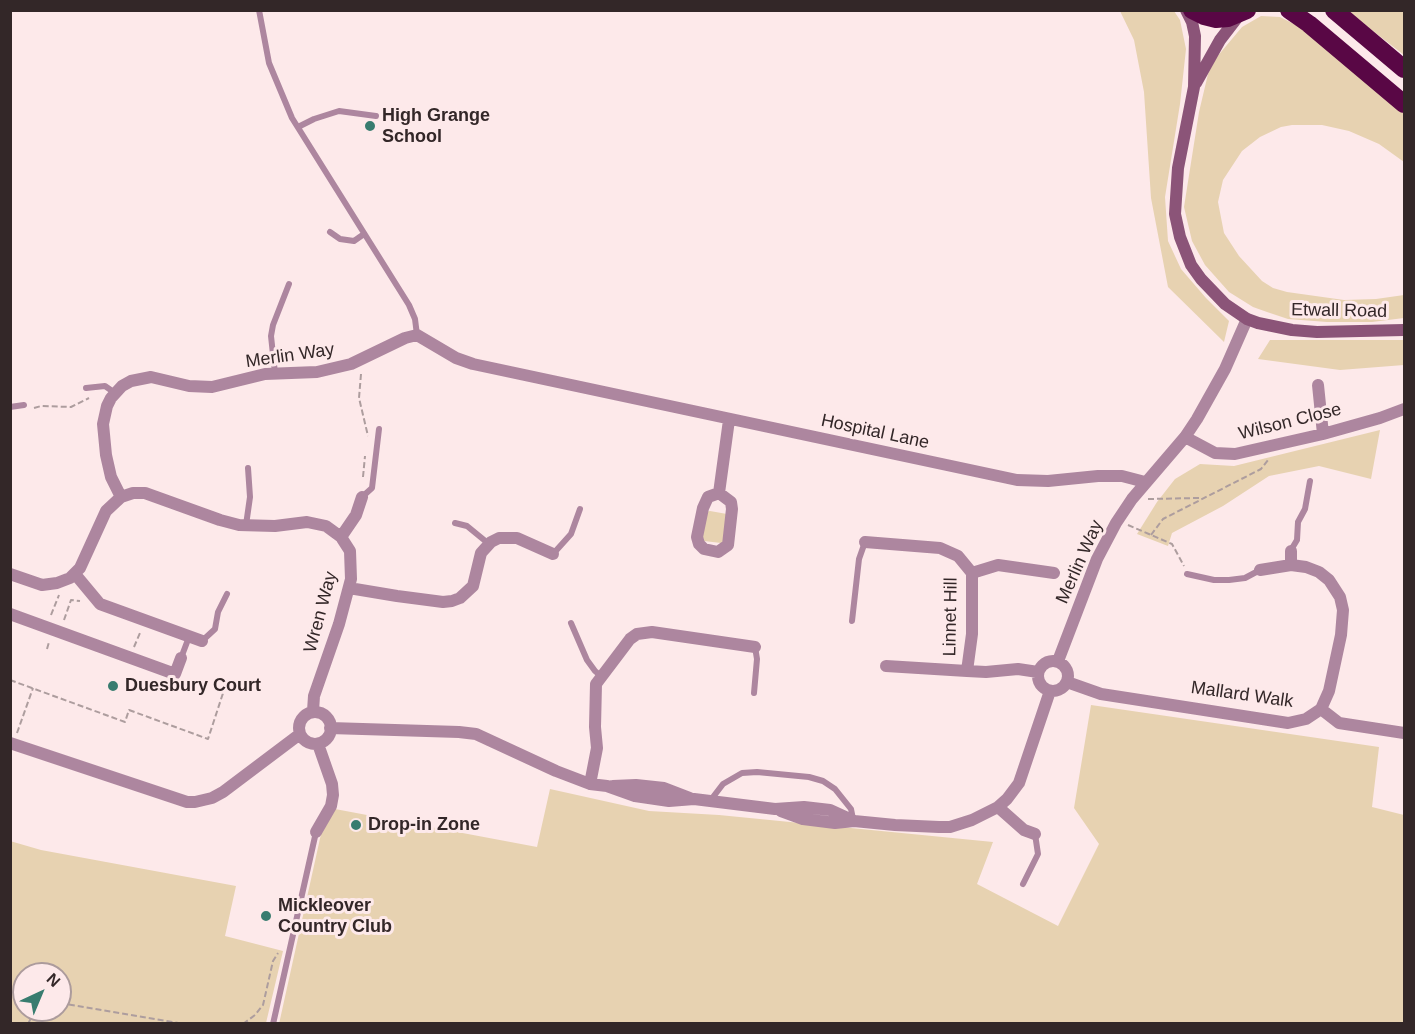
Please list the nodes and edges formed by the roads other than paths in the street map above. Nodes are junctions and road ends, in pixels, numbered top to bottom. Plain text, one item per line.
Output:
1 (259, 10) edge
2 (1186, 10) edge
3 (1192, 10) edge
4 (1289, 10) edge
5 (1334, 10) edge
6 (1243, 12) edge
7 (1404, 69) edge
8 (1194, 87) junction
9 (1404, 104) edge
10 (376, 116) dead end
11 (298, 127) junction
12 (330, 232) dead end
13 (364, 234) junction
14 (289, 284) dead end
15 (1247, 319) junction
16 (1404, 330) edge
17 (417, 335) junction
18 (275, 373) junction
19 (1318, 385) dead end
20 (86, 388) dead end
21 (113, 396) junction
22 (24, 405) dead end
23 (10, 407) edge
24 (1404, 408) edge
25 (729, 420) junction
26 (379, 429) dead end
27 (1323, 434) junction
28 (1185, 437) junction
29 (248, 468) dead end
30 (1310, 481) dead end
31 (1145, 482) junction
32 (718, 493) junction
33 (121, 497) junction
34 (362, 497) joint
35 (580, 509) dead end
36 (455, 523) dead end
37 (246, 525) junction
38 (341, 537) junction
39 (865, 542) joint
40 (489, 544) junction
41 (1291, 551) joint
42 (553, 554) joint
43 (1291, 566) junction
44 (1260, 570) joint
45 (972, 573) junction
46 (1054, 573) dead end
47 (10, 574) edge
48 (75, 574) junction
49 (1187, 574) road end
50 (349, 588) junction
51 (228, 594) dead end
52 (10, 614) edge
53 (852, 621) dead end
54 (571, 623) dead end
55 (189, 637) junction
56 (202, 641) joint
57 (755, 646) joint
58 (181, 658) joint
59 (1058, 661) junction
60 (886, 666) dead end
61 (967, 671) junction
62 (1038, 672) junction
63 (601, 676) junction
64 (1067, 682) junction
65 (1050, 691) junction
66 (754, 693) dead end
67 (1321, 709) junction
68 (314, 711) junction
69 (330, 728) junction
70 (300, 734) junction
71 (1404, 734) edge
72 (12, 743) edge
73 (318, 744) junction
74 (590, 784) junction
75 (710, 801) junction
76 (998, 807) junction
77 (854, 820) junction
78 (316, 832) joint
79 (1035, 834) joint
80 (1023, 884) dead end
81 (273, 1023) edge

1 - 11 lane
2 - 8 street, Etwall Road
3 - 6 highway
4 - 9 highway
5 - 7 highway
6 - 8 street, Etwall Road
8 - 15 street, Etwall Road
10 - 11 lane
11 - 13 lane
12 - 13 lane
13 - 17 lane
14 - 18 lane
15 - 16 street, Etwall Road
15 - 28 street
17 - 18 street, Merlin Way
17 - 25 street, Hospital Lane
18 - 21 street, Merlin Way
19 - 27 street
20 - 21 lane
21 - 33 street
22 - 23 lane
24 - 27 street, Wilson Close
25 - 31 street, Hospital Lane
25 - 32 street
26 - 34 lane
27 - 28 street, Wilson Close
28 - 31 street
29 - 37 lane
30 - 41 lane
31 - 59 street, Merlin Way
32 - 32 street
33 - 37 street
33 - 48 street
34 - 38 street
35 - 42 lane
36 - 40 lane
37 - 38 street
38 - 50 street, Wren Way
39 - 45 street, Linnet Hill
39 - 53 lane
40 - 42 street
40 - 50 street
41 - 43 street
43 - 44 street
43 - 67 street
44 - 49 lane
45 - 46 street
45 - 61 street, Linnet Hill
47 - 48 street
48 - 55 street
50 - 68 street, Wren Way
51 - 56 lane
52 - 58 street
54 - 63 lane
55 - 56 street
55 - 58 lane
57 - 63 street
57 - 66 lane
59 - 62 street
59 - 64 street
60 - 61 street
61 - 62 street, Linnet Hill
62 - 65 street
63 - 74 street
64 - 65 street
64 - 67 street, Mallard Walk
65 - 76 street
67 - 71 street
68 - 69 street
68 - 70 street
69 - 73 street
69 - 74 street
70 - 72 street
70 - 73 street
73 - 78 street
74 - 75 street
75 - 77 street
75 - 77 lane
76 - 77 street
76 - 79 street
78 - 81 lane
79 - 80 lane

